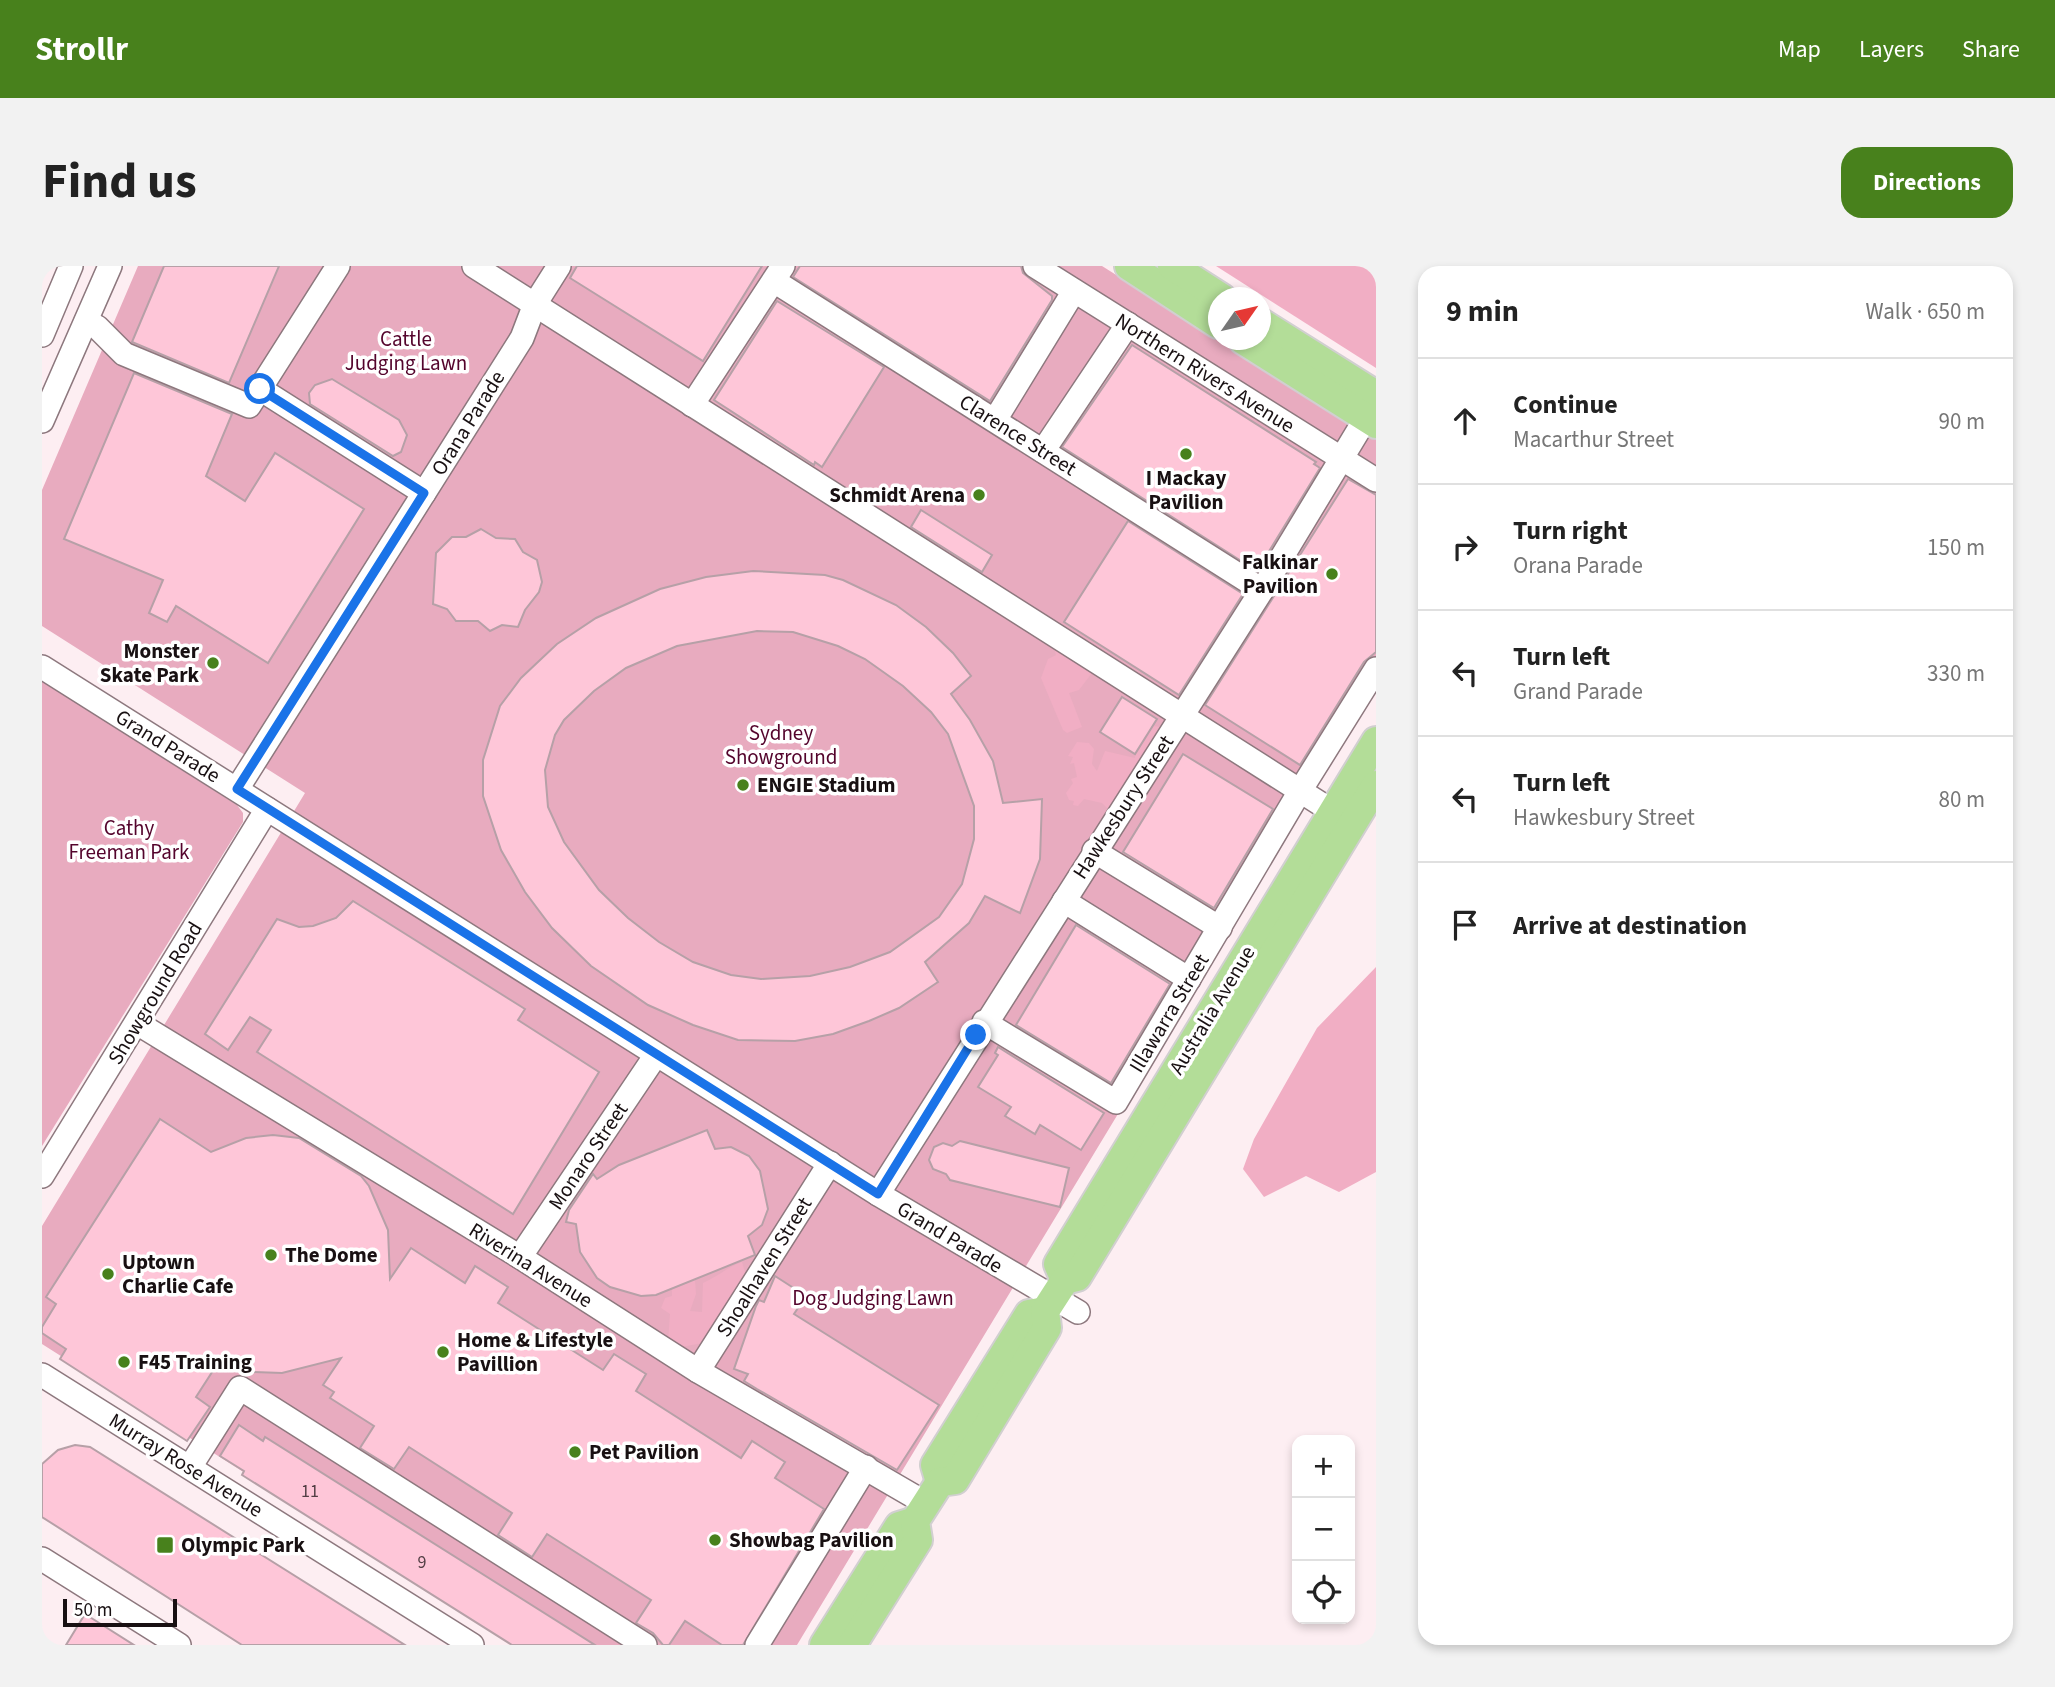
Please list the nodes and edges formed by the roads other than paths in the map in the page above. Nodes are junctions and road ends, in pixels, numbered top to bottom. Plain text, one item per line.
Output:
1 (72, 266) edge
2 (110, 266) edge
3 (338, 266) edge
4 (474, 266) edge
5 (559, 266) edge
6 (1035, 266) edge
7 (1129, 266) edge
8 (1172, 266) edge
9 (778, 273) edge
10 (1208, 289) edge
11 (1074, 291) junction
12 (535, 304) junction
13 (1208, 317) edge
14 (86, 322) junction
15 (1128, 324) junction
16 (1271, 330) edge
17 (42, 335) edge
18 (1262, 350) edge
19 (255, 397) junction
20 (692, 405) junction
21 (1374, 409) edge
22 (995, 420) junction
23 (42, 421) edge
24 (1043, 451) junction
25 (1343, 460) junction
26 (1376, 480) edge
27 (424, 493) junction
28 (1262, 590) junction
29 (42, 667) edge
30 (1376, 669) edge
31 (1183, 715) junction
32 (1376, 741) edge
33 (1376, 785) edge
34 (237, 789) junction
35 (1324, 806) junction
36 (267, 808) junction
37 (1094, 851) junction
38 (1064, 901) junction
39 (1220, 928) junction
40 (1189, 979) junction
41 (984, 1022) junction
42 (137, 1023) junction
43 (656, 1055) junction
44 (830, 1163) junction
45 (42, 1176) edge
46 (878, 1194) junction
47 (520, 1257) junction
48 (1054, 1296) junction
49 (1078, 1312) dead end
50 (698, 1371) junction
51 (42, 1375) edge
52 (190, 1467) junction
53 (866, 1467) junction
54 (928, 1502) junction
55 (42, 1559) edge
56 (179, 1645) edge
57 (472, 1645) edge
58 (645, 1645) edge
59 (757, 1645) edge
60 (824, 1645) edge
61 (852, 1645) edge

1 - 17 street
2 - 14 street
3 - 19 street
4 - 12 street
5 - 12 street, Orana Parade
6 - 11 street, Northern Rivers Avenue
7 - 13 main road
8 - 10 main road
9 - 20 street
9 - 22 street, Clarence Street
11 - 15 street, Northern Rivers Avenue
11 - 22 street
12 - 20 street
12 - 27 street, Orana Parade
14 - 19 street
14 - 23 street
15 - 24 street
15 - 25 street, Northern Rivers Avenue
16 - 21 main road
18 - 21 main road
19 - 27 street
20 - 31 street
21 - 25 street, Hawkesbury Street
22 - 24 street, Clarence Street
24 - 28 street, Clarence Street
25 - 26 street, Northern Rivers Avenue
25 - 28 street, Hawkesbury Street
27 - 34 street, Orana Parade
28 - 31 street, Hawkesbury Street
29 - 34 street, Grand Parade
30 - 35 street, Illawarra Street
31 - 35 street
31 - 37 street, Hawkesbury Street
32 - 35 main road, Australia Avenue
33 - 35 main road, Australia Avenue
34 - 36 street, Grand Parade
35 - 39 street, Illawarra Street
35 - 48 main road, Australia Avenue
36 - 42 street, Showground Road
36 - 43 street, Grand Parade
37 - 38 street, Hawkesbury Street
37 - 39 street
38 - 40 street
38 - 41 street, Hawkesbury Street
39 - 40 street, Illawarra Street
40 - 41 street, Illawarra Street
41 - 46 street, Hawkesbury Street
42 - 45 street, Showground Road
42 - 47 street, Riverina Avenue
43 - 44 street, Grand Parade
43 - 47 street, Monaro Street
44 - 46 street, Grand Parade
44 - 50 street, Shoalhaven Street
46 - 48 street, Grand Parade
47 - 50 street, Riverina Avenue
48 - 49 street, Grand Parade
48 - 54 main road
50 - 53 street, Riverina Avenue
51 - 52 street, Murray Rose Avenue
52 - 57 street, Murray Rose Avenue
52 - 58 street
53 - 54 street, Riverina Avenue
53 - 59 street
54 - 60 main road
54 - 61 main road
55 - 56 street

